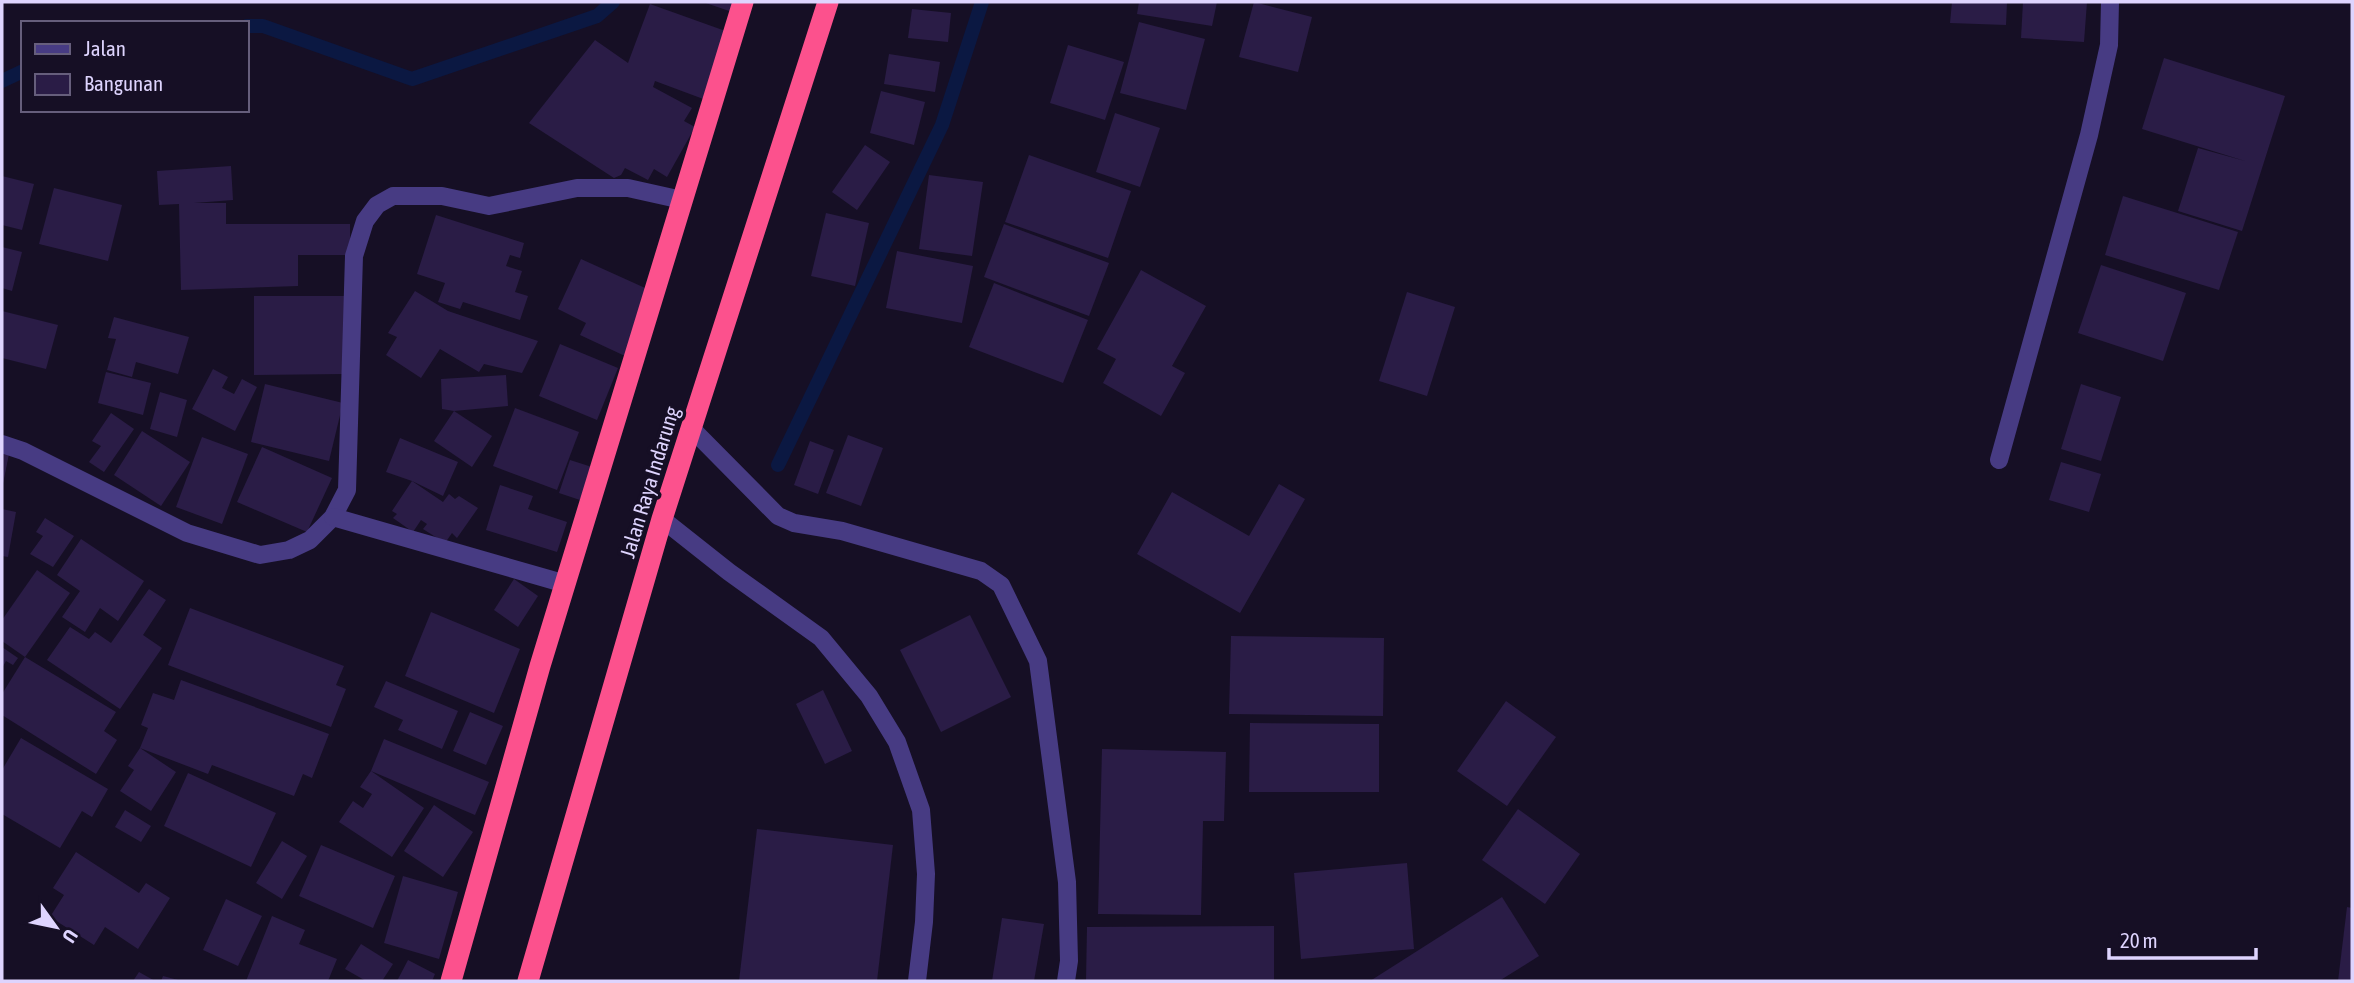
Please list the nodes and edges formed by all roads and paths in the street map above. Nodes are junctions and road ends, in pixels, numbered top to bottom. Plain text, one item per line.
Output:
1 (743, 2) edge
2 (828, 2) edge
3 (2110, 2) edge
4 (682, 200) junction
5 (691, 428) junction
6 (2, 444) edge
7 (1999, 460) dead end
8 (333, 517) junction
9 (662, 519) junction
10 (566, 583) junction
11 (451, 981) edge
12 (528, 981) edge
13 (917, 981) edge
14 (1066, 981) edge

1 - 4 highway
2 - 5 highway, Jalan Raya Indarung
3 - 7 street
4 - 8 street
4 - 10 highway
5 - 9 highway, Jalan Raya Indarung
5 - 14 street
6 - 8 street
8 - 10 street
9 - 12 highway, Jalan Raya Indarung
9 - 13 street
10 - 11 highway

